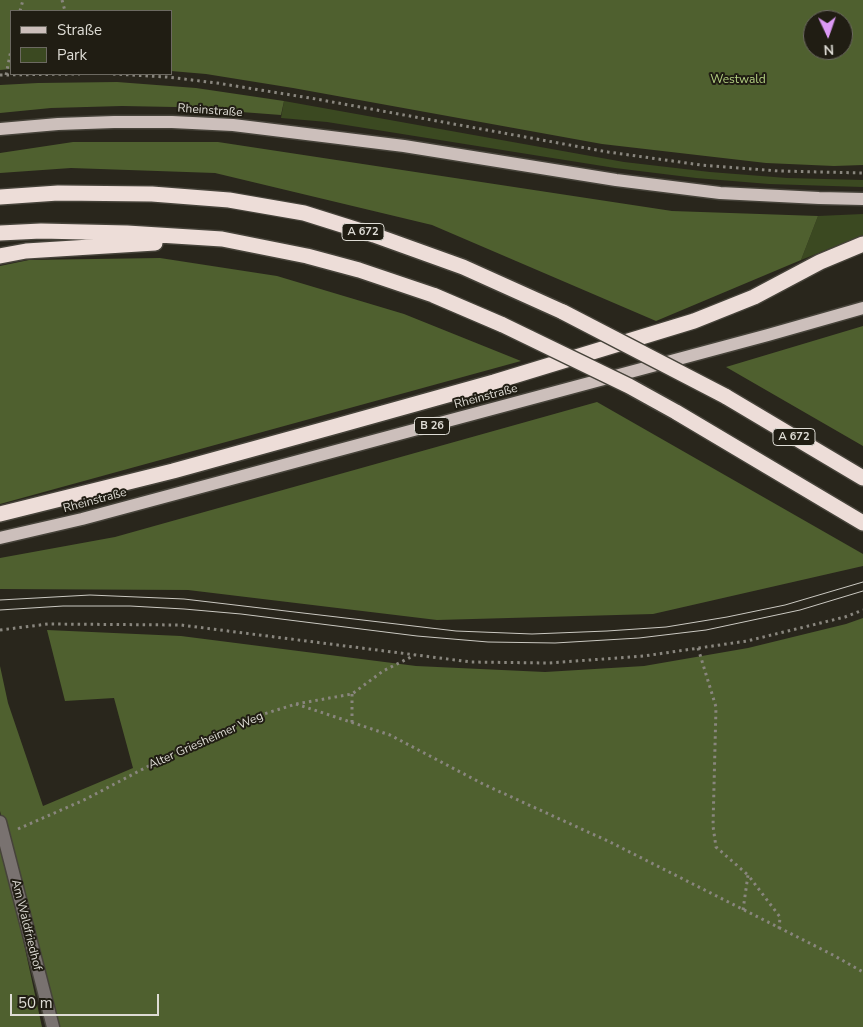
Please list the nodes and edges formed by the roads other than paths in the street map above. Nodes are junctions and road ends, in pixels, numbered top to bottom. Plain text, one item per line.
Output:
1 (0, 129) edge
2 (0, 196) edge
3 (863, 199) edge
4 (0, 233) edge
5 (222, 239) junction
6 (863, 244) edge
7 (0, 256) edge
8 (863, 308) edge
9 (863, 478) edge
10 (0, 514) edge
11 (863, 523) edge
12 (0, 538) edge
13 (0, 822) edge
14 (2, 836) edge
15 (53, 1027) edge

1 - 3 main road, Rheinstraße
2 - 9 highway, A 672, bridge
4 - 5 highway
5 - 7 highway
5 - 11 highway, bridge
6 - 10 highway
8 - 12 main road, Rheinstraße / B 26
13 - 14 street, Am Waldfriedhof
14 - 15 street, Am Waldfriedhof

